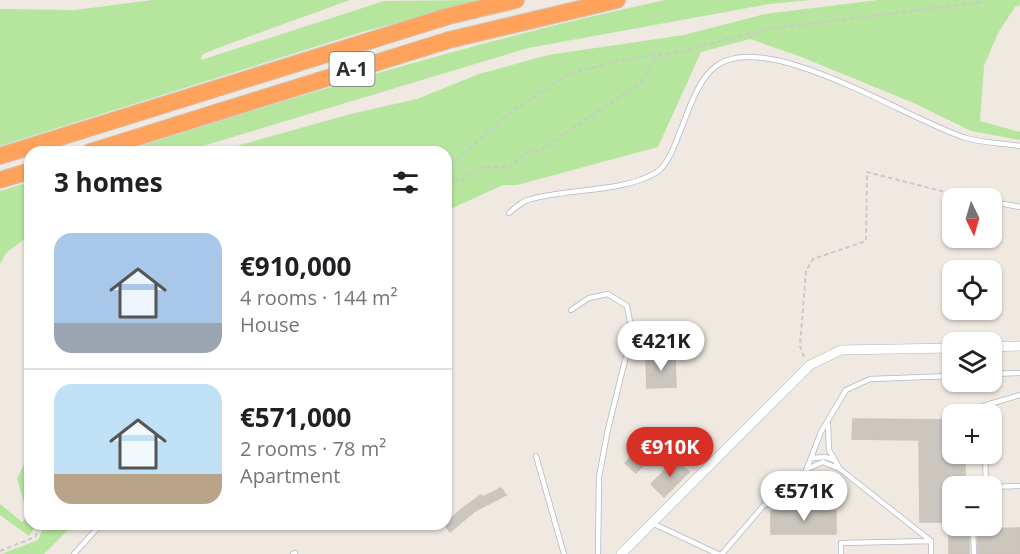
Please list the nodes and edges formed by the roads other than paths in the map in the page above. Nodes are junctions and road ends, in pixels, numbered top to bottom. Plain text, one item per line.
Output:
1 (516, 0) edge
2 (617, 0) edge
3 (32, 146) edge
4 (109, 146) edge
5 (1020, 146) edge
6 (24, 148) edge
7 (0, 156) edge
8 (24, 173) edge
9 (0, 180) edge
10 (1002, 204) edge
11 (1020, 207) edge
12 (509, 213) dead end
13 (571, 310) dead end
14 (1020, 346) edge
15 (1002, 347) edge
16 (942, 348) edge
17 (1020, 373) edge
18 (1002, 374) edge
19 (942, 376) edge
20 (1020, 395) edge
21 (990, 404) edge
22 (829, 420) junction
23 (536, 456) dead end
24 (811, 458) junction
25 (833, 460) junction
26 (807, 469) junction
27 (840, 469) junction
28 (1020, 486) edge
29 (1002, 487) edge
30 (652, 523) junction
31 (96, 530) edge
32 (973, 536) edge
33 (931, 541) junction
34 (74, 554) edge
35 (564, 554) edge
36 (598, 554) edge
37 (621, 554) edge
38 (720, 554) edge
39 (841, 554) edge
40 (931, 554) edge
41 (974, 554) edge

1 - 3 highway, A-1
2 - 4 highway, A-1
5 - 12 lane
6 - 7 highway, A-1
8 - 9 highway
10 - 11 lane
13 - 36 lane
14 - 15 street
16 - 30 street
17 - 18 lane
19 - 22 lane
20 - 21 lane
22 - 24 lane
22 - 25 lane
23 - 35 lane
24 - 25 lane
24 - 26 lane
25 - 27 lane
26 - 27 lane
26 - 38 lane
27 - 33 lane
28 - 29 lane
30 - 37 street
30 - 38 lane
31 - 34 lane
32 - 41 lane
33 - 39 lane
33 - 40 lane

